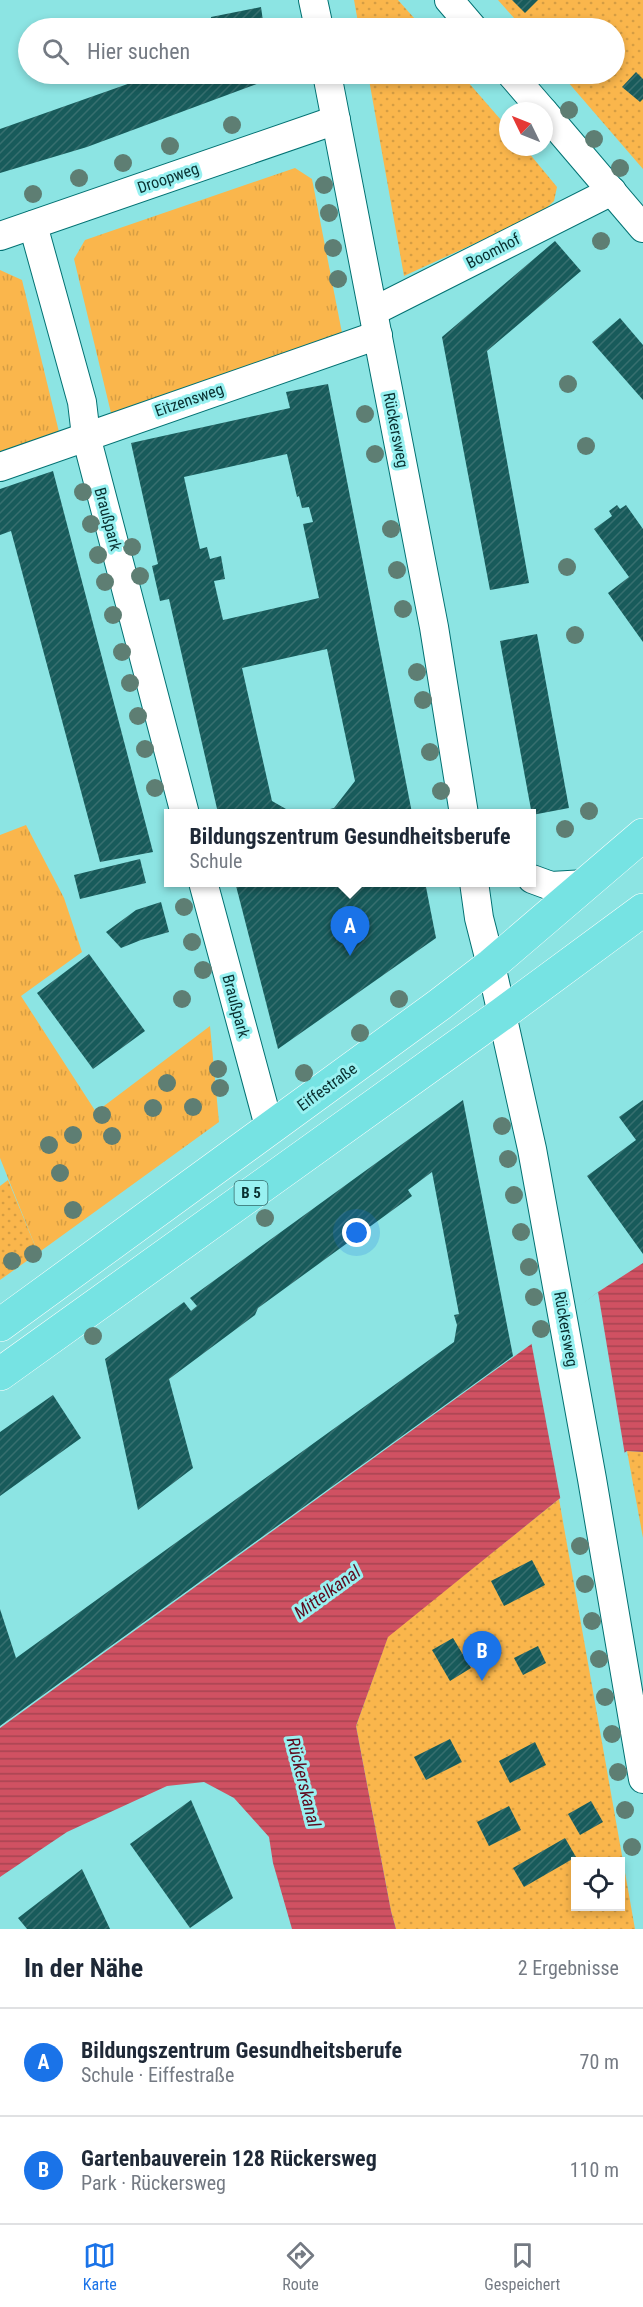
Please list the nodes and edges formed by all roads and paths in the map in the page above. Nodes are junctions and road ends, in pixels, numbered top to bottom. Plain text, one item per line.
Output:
1 (313, 0) edge
2 (449, 0) edge
3 (317, 18) edge
4 (464, 18) edge
5 (329, 84) edge
6 (520, 84) edge
7 (536, 102) edge
8 (336, 120) junction
9 (553, 122) edge
10 (612, 191) junction
11 (33, 225) junction
12 (643, 228) edge
13 (0, 236) edge
14 (376, 323) junction
15 (86, 436) junction
16 (0, 467) edge
17 (462, 800) edge
18 (184, 809) edge
19 (643, 835) edge
20 (536, 881) edge
21 (586, 884) junction
22 (204, 887) edge
23 (475, 887) edge
24 (643, 910) edge
25 (491, 965) junction
26 (502, 1014) junction
27 (270, 1130) junction
28 (0, 1325) edge
29 (0, 1374) edge
30 (643, 1779) edge

1 - 3 street
2 - 4 street
5 - 8 street, Rückersweg
6 - 7 street
8 - 11 street, Droopweg
8 - 14 street, Rückersweg
9 - 10 street
10 - 12 street
10 - 14 street, Boomhof
11 - 13 street, Droopweg
11 - 15 street, Braußpark
14 - 15 street, Eitzensweg
14 - 17 street, Rückersweg
15 - 16 street, Eitzensweg
15 - 18 street, Braußpark
19 - 21 main road, Eiffestraße / B 5
20 - 21 street
21 - 25 main road, Eiffestraße / B 5
22 - 27 street, Braußpark
23 - 25 street, Rückersweg
24 - 26 main road, B 5
25 - 26 street, Rückersweg
25 - 27 main road, Eiffestraße / B 5
26 - 29 main road, B 5
26 - 30 street, Rückersweg
27 - 28 main road, Eiffestraße / B 5

